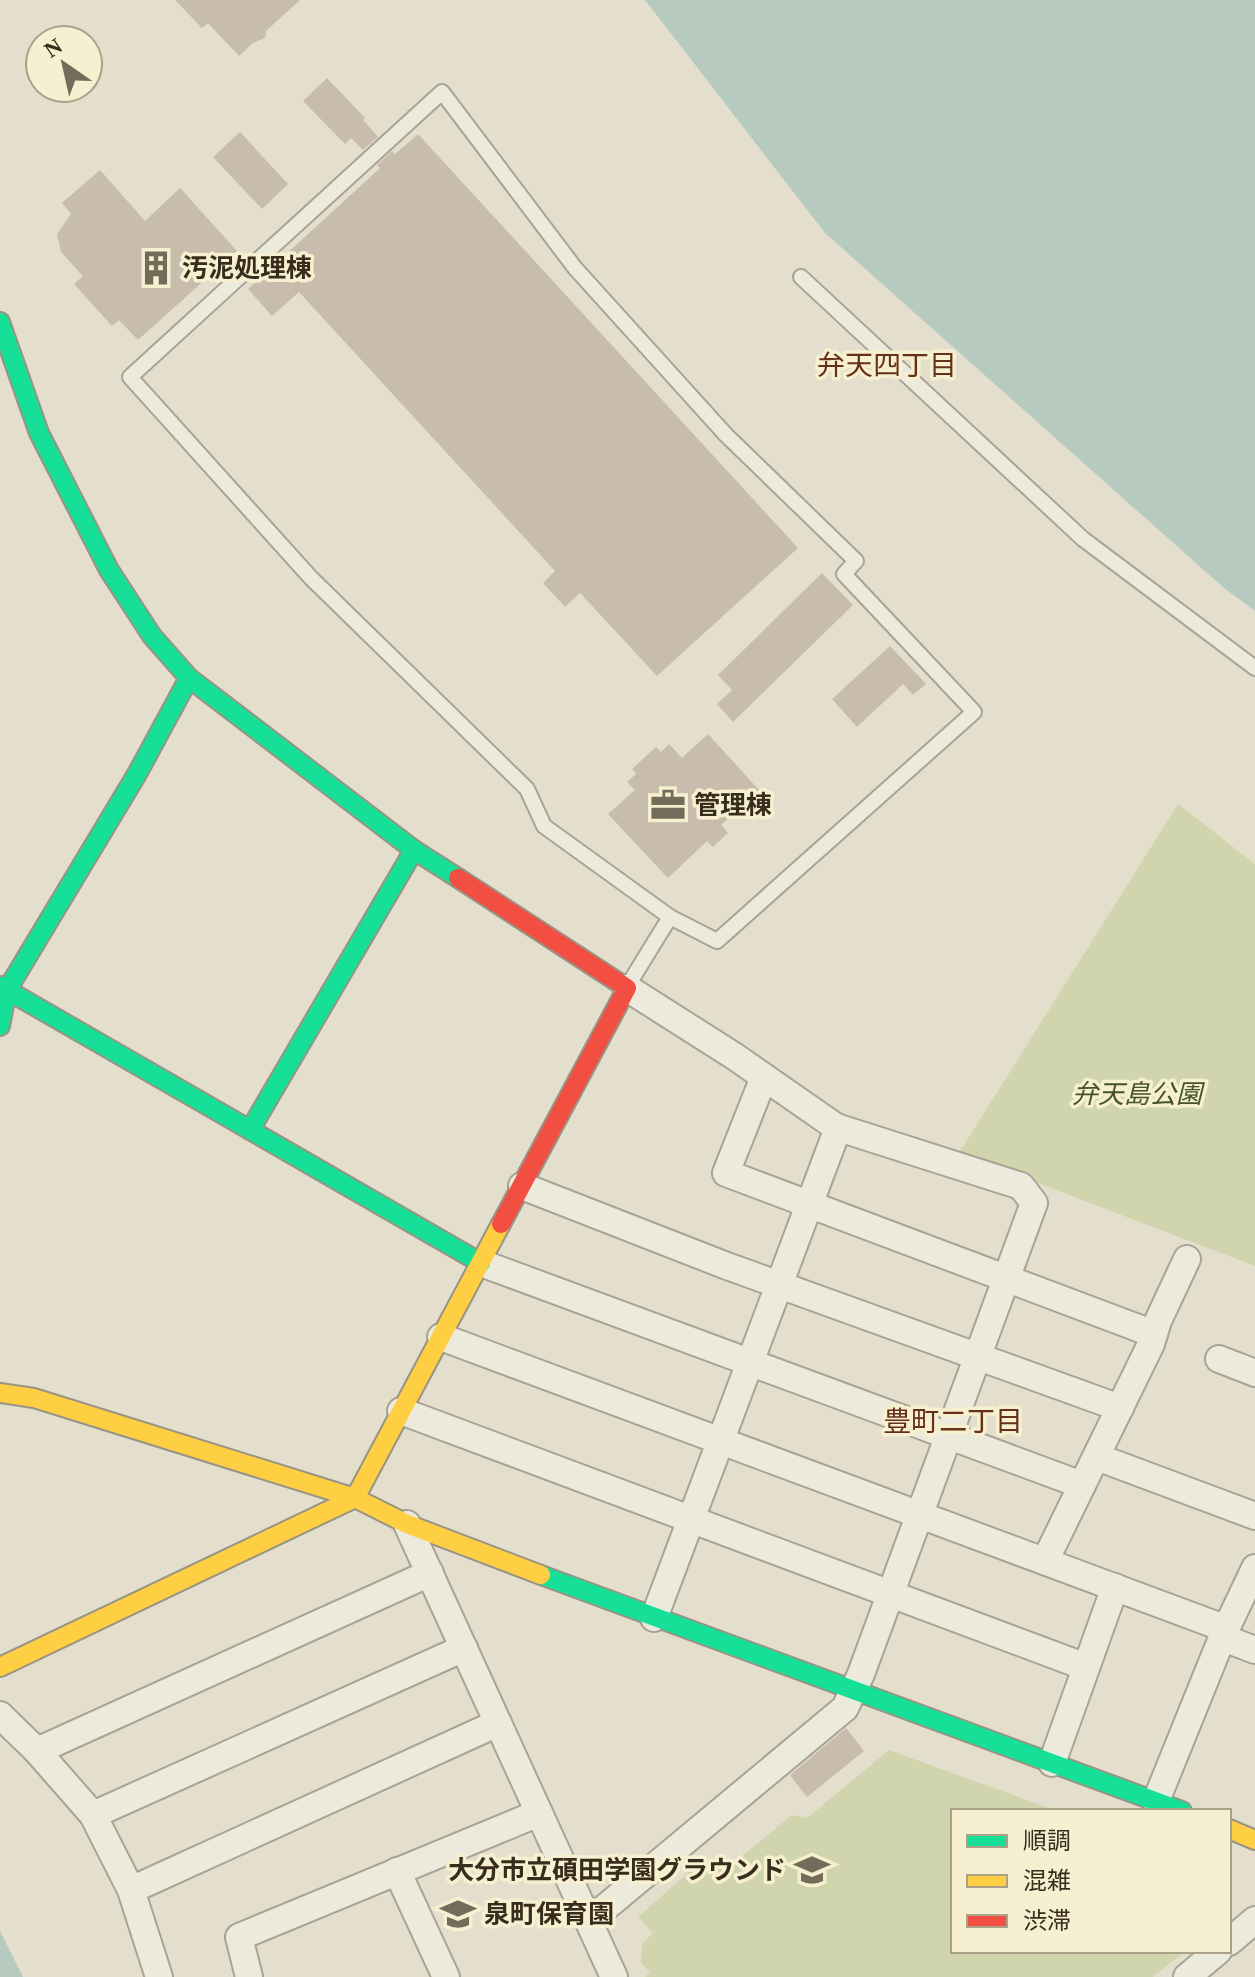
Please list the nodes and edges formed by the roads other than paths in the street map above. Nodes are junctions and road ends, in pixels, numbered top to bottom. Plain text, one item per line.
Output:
1 (801, 277) dead end
2 (0, 322) edge
3 (1255, 668) edge
4 (189, 678) junction
5 (414, 850) junction
6 (670, 917) junction
7 (4, 988) edge
8 (627, 988) junction
9 (0, 1026) edge
10 (764, 1077) junction
11 (838, 1128) junction
12 (250, 1130) junction
13 (522, 1186) junction
14 (810, 1204) junction
15 (1187, 1259) dead end
16 (481, 1263) junction
17 (1007, 1277) junction
18 (780, 1285) junction
19 (1154, 1334) junction
20 (441, 1337) junction
21 (979, 1357) junction
22 (1219, 1359) dead end
23 (750, 1363) junction
24 (1255, 1373) edge
25 (0, 1393) edge
26 (1120, 1408) junction
27 (401, 1411) junction
28 (949, 1436) junction
29 (721, 1441) junction
30 (1097, 1457) junction
31 (1082, 1485) junction
32 (355, 1498) junction
33 (920, 1515) junction
34 (1255, 1516) edge
35 (692, 1519) junction
36 (407, 1524) junction
37 (1045, 1561) junction
38 (1255, 1568) edge
39 (430, 1573) junction
40 (1115, 1587) junction
41 (891, 1593) junction
42 (654, 1618) junction
43 (1224, 1633) junction
44 (464, 1648) junction
45 (1255, 1650) edge
46 (0, 1667) edge
47 (1086, 1667) junction
48 (855, 1691) junction
49 (0, 1715) edge
50 (498, 1723) junction
51 (37, 1751) junction
52 (1052, 1763) junction
53 (1156, 1801) junction
54 (1177, 1809) edge
55 (539, 1813) junction
56 (93, 1815) junction
57 (1231, 1830) edge
58 (1255, 1840) edge
59 (397, 1871) junction
60 (131, 1890) junction
61 (1255, 1920) edge
62 (589, 1921) junction
63 (1231, 1940) edge
64 (1216, 1953) edge
65 (159, 1977) edge
66 (249, 1977) edge
67 (446, 1977) edge
68 (614, 1977) edge
69 (1187, 1977) edge

1 - 3 lane
2 - 4 street
4 - 5 street
4 - 7 street
5 - 8 street
5 - 12 street
6 - 6 lane
6 - 8 lane
7 - 9 street
7 - 12 street
8 - 10 street
8 - 13 street
10 - 11 street
10 - 14 street
11 - 14 street
11 - 17 street
12 - 16 street
13 - 16 street
13 - 18 street
14 - 17 street
14 - 18 street
15 - 19 street
16 - 20 street
16 - 23 street
17 - 19 street
17 - 21 street
18 - 21 street
18 - 23 street
19 - 26 street
20 - 27 street
20 - 29 street
21 - 26 street
21 - 28 street
22 - 24 street
23 - 28 street
23 - 29 street
25 - 32 street
26 - 30 street
27 - 32 street
27 - 35 street
28 - 31 street
28 - 33 street
29 - 33 street
29 - 35 street
30 - 31 street
30 - 34 street
31 - 37 street
32 - 36 street
32 - 46 street
33 - 37 street
33 - 41 street
35 - 41 street
35 - 42 street
36 - 39 street
36 - 42 street
37 - 40 street
38 - 43 street
39 - 44 street
39 - 51 street
40 - 43 street
40 - 47 street
41 - 47 street
41 - 48 street
42 - 48 street
43 - 45 street
43 - 53 street
44 - 50 street
44 - 56 street
47 - 52 street
48 - 52 street
48 - 62 street
49 - 51 street
50 - 55 street
50 - 60 street
51 - 56 street
52 - 53 street
53 - 54 street
55 - 59 street
55 - 62 street
56 - 60 street
57 - 58 street
59 - 66 street
59 - 67 street
60 - 65 street
61 - 63 street
62 - 68 street
64 - 69 street

